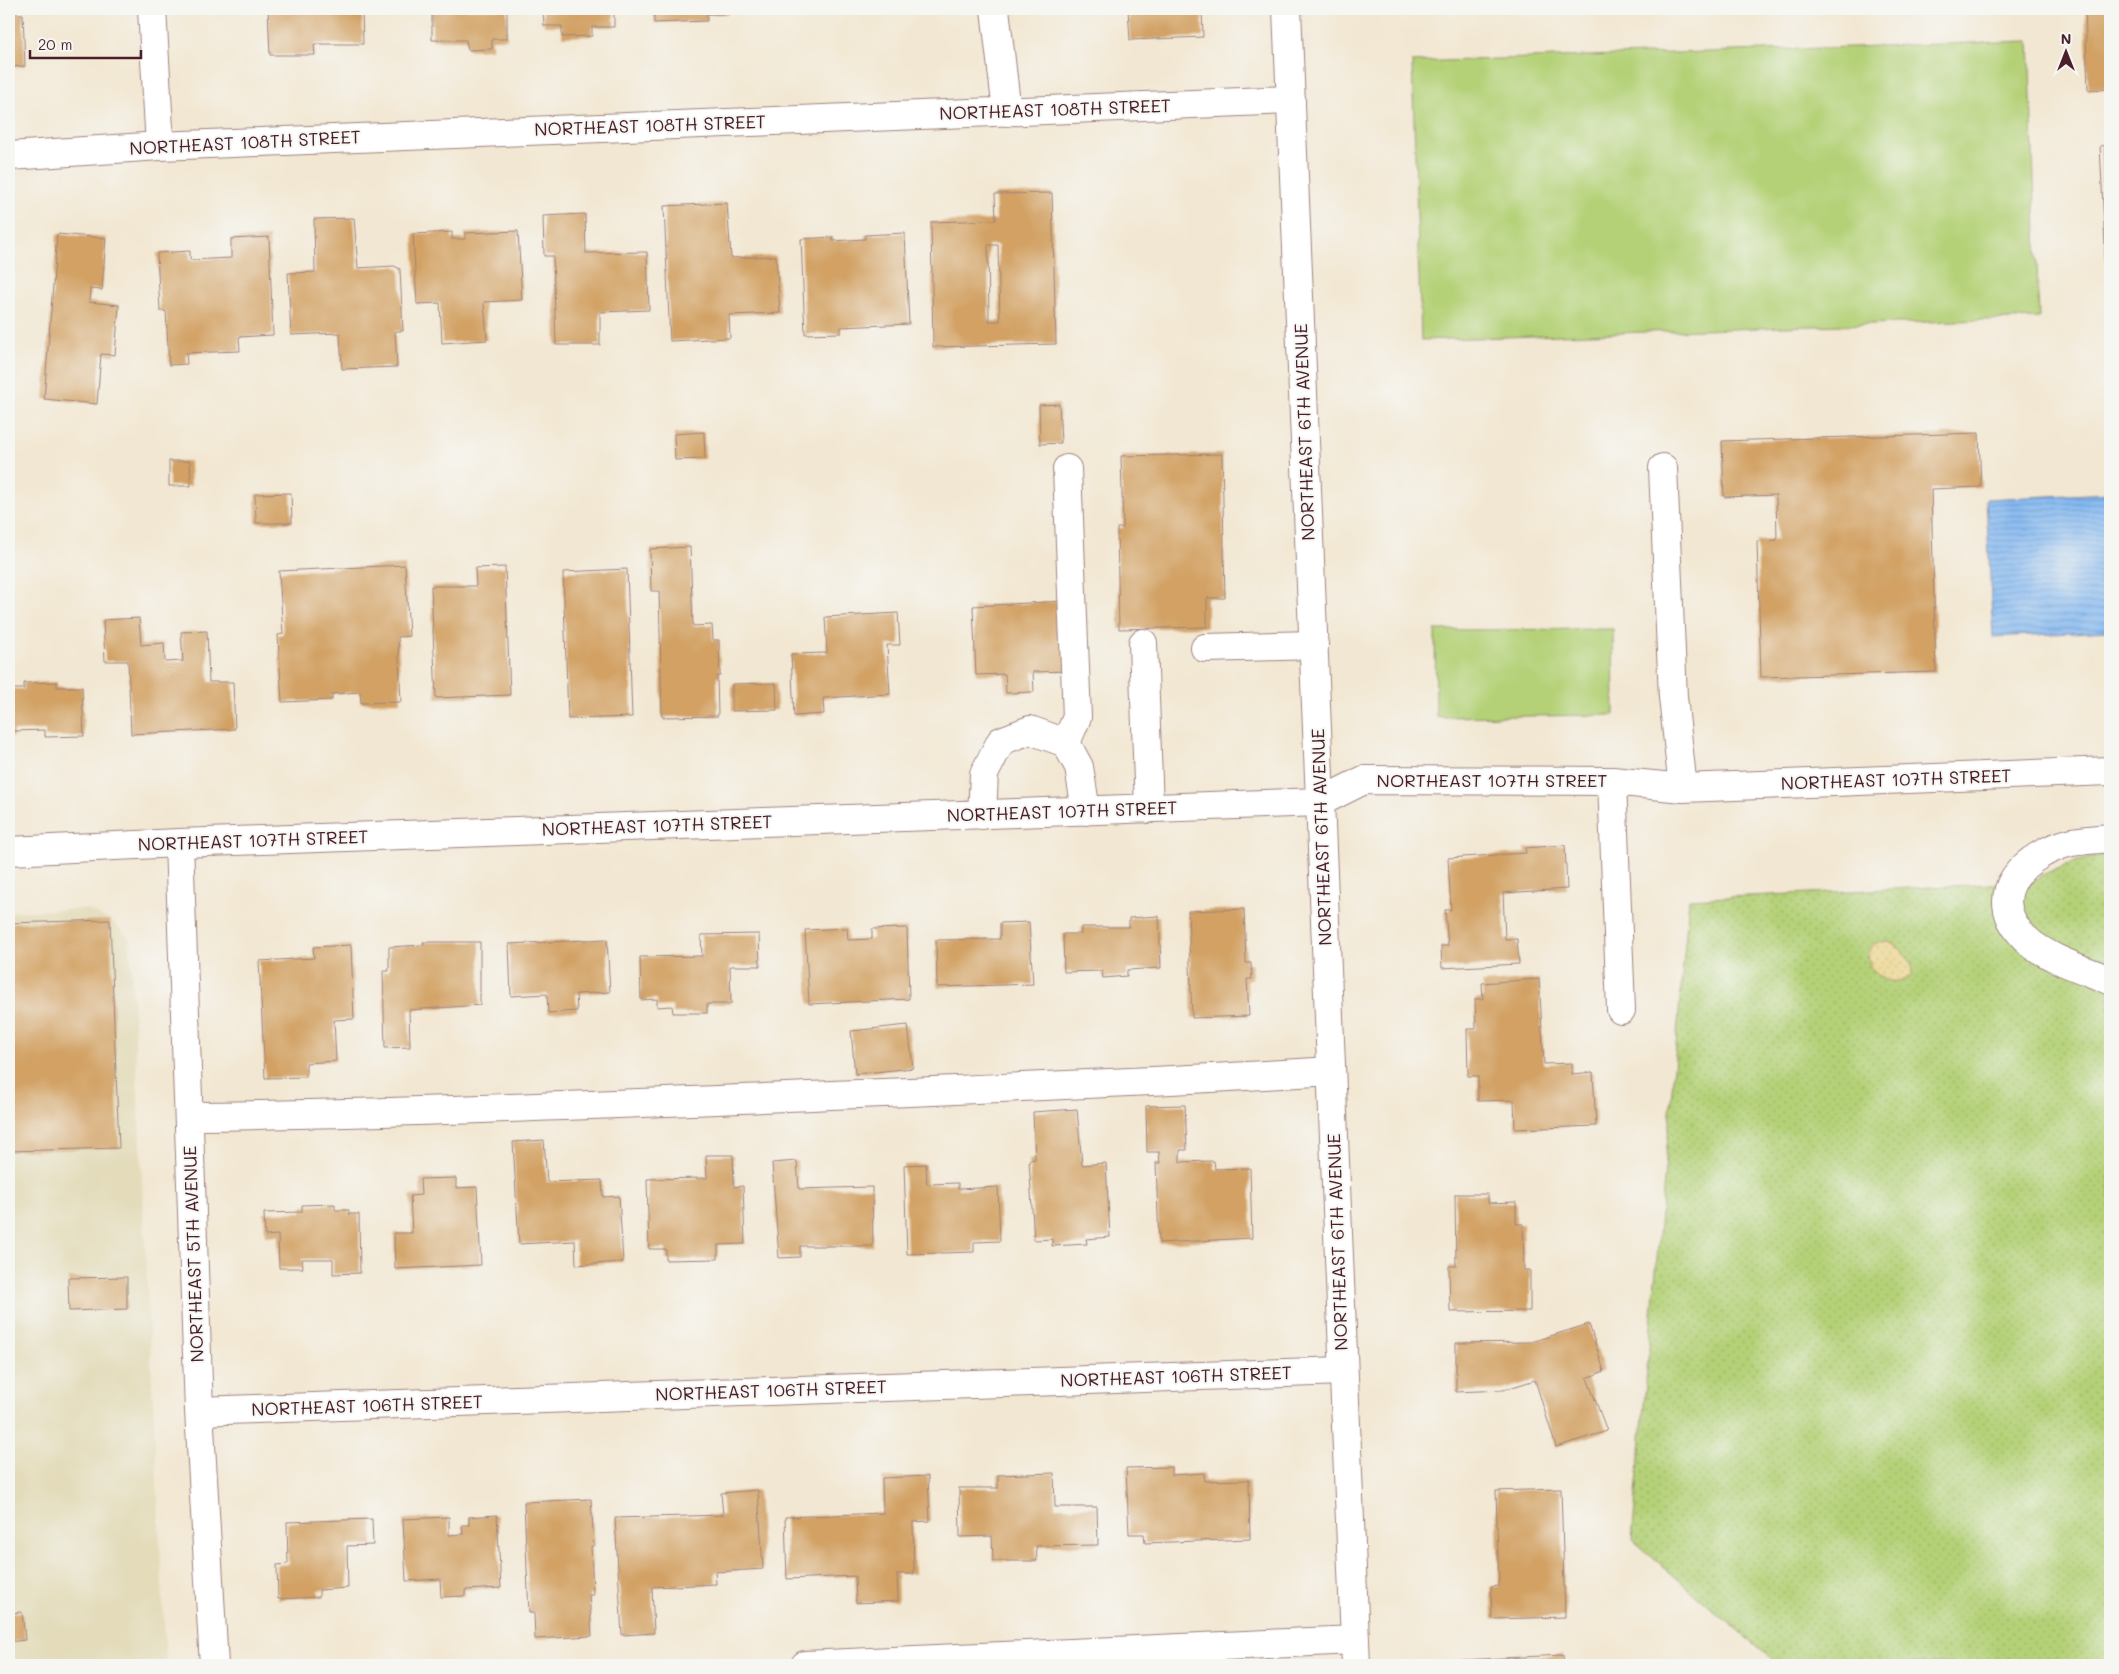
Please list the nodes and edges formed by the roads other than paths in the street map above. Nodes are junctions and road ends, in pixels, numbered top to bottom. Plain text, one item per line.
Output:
1 (152, 9) edge
2 (995, 9) edge
3 (1287, 9) edge
4 (1291, 100) junction
5 (1007, 112) junction
6 (160, 146) junction
7 (9, 156) edge
8 (1662, 468) dead end
9 (1067, 469) dead end
10 (1144, 643) dead end
11 (1314, 645) junction
12 (1205, 648) dead end
13 (1066, 743) junction
14 (2110, 771) edge
15 (1612, 781) junction
16 (1683, 788) junction
17 (1320, 802) junction
18 (1149, 809) junction
19 (1086, 811) junction
20 (982, 815) junction
21 (2110, 838) edge
22 (179, 843) junction
23 (9, 851) edge
24 (2110, 980) edge
25 (1620, 1010) dead end
26 (1331, 1071) junction
27 (189, 1116) junction
28 (1343, 1371) junction
29 (199, 1412) junction
30 (1355, 1653) edge
31 (214, 1665) edge
32 (805, 1665) edge

1 - 6 street
2 - 5 street
3 - 4 street, NORTHEAST 6TH AVENUE
4 - 5 street, NORTHEAST 108TH STREET
4 - 11 street, NORTHEAST 6TH AVENUE
5 - 6 street, NORTHEAST 108TH STREET
6 - 7 street, NORTHEAST 108TH STREET
8 - 16 street
9 - 13 street
10 - 18 street
11 - 12 street
11 - 17 street, NORTHEAST 6TH AVENUE
13 - 19 street
13 - 20 street
14 - 16 street, NORTHEAST 107TH STREET
15 - 16 street, NORTHEAST 107TH STREET
15 - 17 street, NORTHEAST 107TH STREET
15 - 25 street
17 - 18 street, NORTHEAST 107TH STREET
17 - 26 street, NORTHEAST 6TH AVENUE
18 - 19 street, NORTHEAST 107TH STREET
19 - 20 street, NORTHEAST 107TH STREET
20 - 22 street, NORTHEAST 107TH STREET
21 - 24 street
22 - 23 street, NORTHEAST 107TH STREET
22 - 27 street, NORTHEAST 5TH AVENUE
26 - 27 street
26 - 28 street, NORTHEAST 6TH AVENUE
27 - 29 street, NORTHEAST 5TH AVENUE
28 - 29 street, NORTHEAST 106TH STREET
28 - 30 street, NORTHEAST 6TH AVENUE
29 - 31 street, NORTHEAST 5TH AVENUE
30 - 32 street

